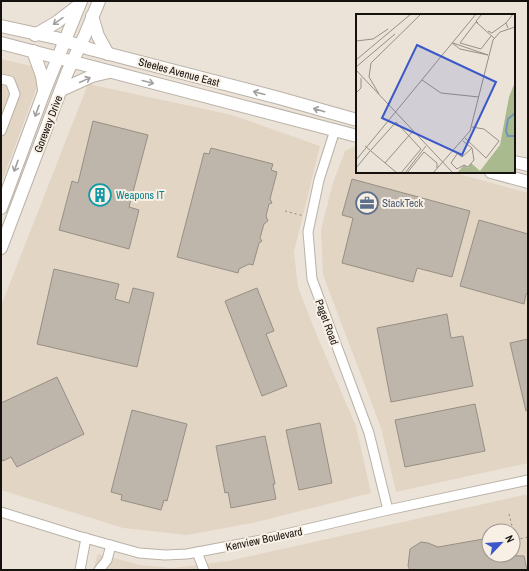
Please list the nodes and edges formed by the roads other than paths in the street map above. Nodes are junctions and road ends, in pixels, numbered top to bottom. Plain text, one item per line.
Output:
1 (99, 1) edge
2 (80, 3) edge
3 (92, 16) junction
4 (1, 26) edge
5 (35, 34) junction
6 (65, 41) junction
7 (80, 46) junction
8 (33, 51) junction
9 (1, 52) edge
10 (108, 54) junction
11 (58, 58) junction
12 (73, 62) junction
13 (110, 72) junction
14 (1, 79) edge
15 (61, 90) junction
16 (44, 92) junction
17 (356, 120) edge
18 (336, 130) junction
19 (1, 131) edge
20 (356, 136) edge
21 (515, 162) edge
22 (528, 165) edge
23 (496, 173) edge
24 (528, 182) edge
25 (1, 208) edge
26 (1, 248) edge
27 (528, 480) edge
28 (388, 510) junction
29 (1, 514) edge
30 (86, 538) junction
31 (111, 545) junction
32 (197, 552) junction
33 (80, 570) edge
34 (99, 570) edge
35 (204, 570) edge

1 - 3 main road, Goreway Drive
2 -> 5 main road
2 - 6 main road, Goreway Drive
3 - 7 main road, Goreway Drive
3 - 10 main road
4 - 5 main road, Steeles Avenue East
5 - 6 main road, Steeles Avenue East
6 - 7 main road, Steeles Avenue East
6 - 11 main road, Goreway Drive
7 - 10 main road, Steeles Avenue East
7 - 12 main road, Goreway Drive
8 - 9 main road, Steeles Avenue East
8 - 11 main road, Steeles Avenue East
8 - 16 main road
17 -> 10 main road, Steeles Avenue East
11 - 12 main road, Steeles Avenue East
11 - 16 main road, Goreway Drive
12 - 13 main road, Steeles Avenue East
12 - 15 main road, Goreway Drive
15 -> 13 main road
13 -> 18 main road, Steeles Avenue East
14 - 19 street
15 - 26 main road, Goreway Drive
16 -> 25 main road, Goreway Drive
18 - 20 main road, Steeles Avenue East
18 - 28 street, Paget Road
21 - 22 main road
23 - 24 main road
27 - 28 street, Kenview Boulevard
28 - 32 street, Kenview Boulevard
29 - 30 street, Kenview Boulevard
30 - 31 street, Kenview Boulevard
30 - 33 street
31 - 32 street, Kenview Boulevard
31 - 34 street
32 - 35 street

